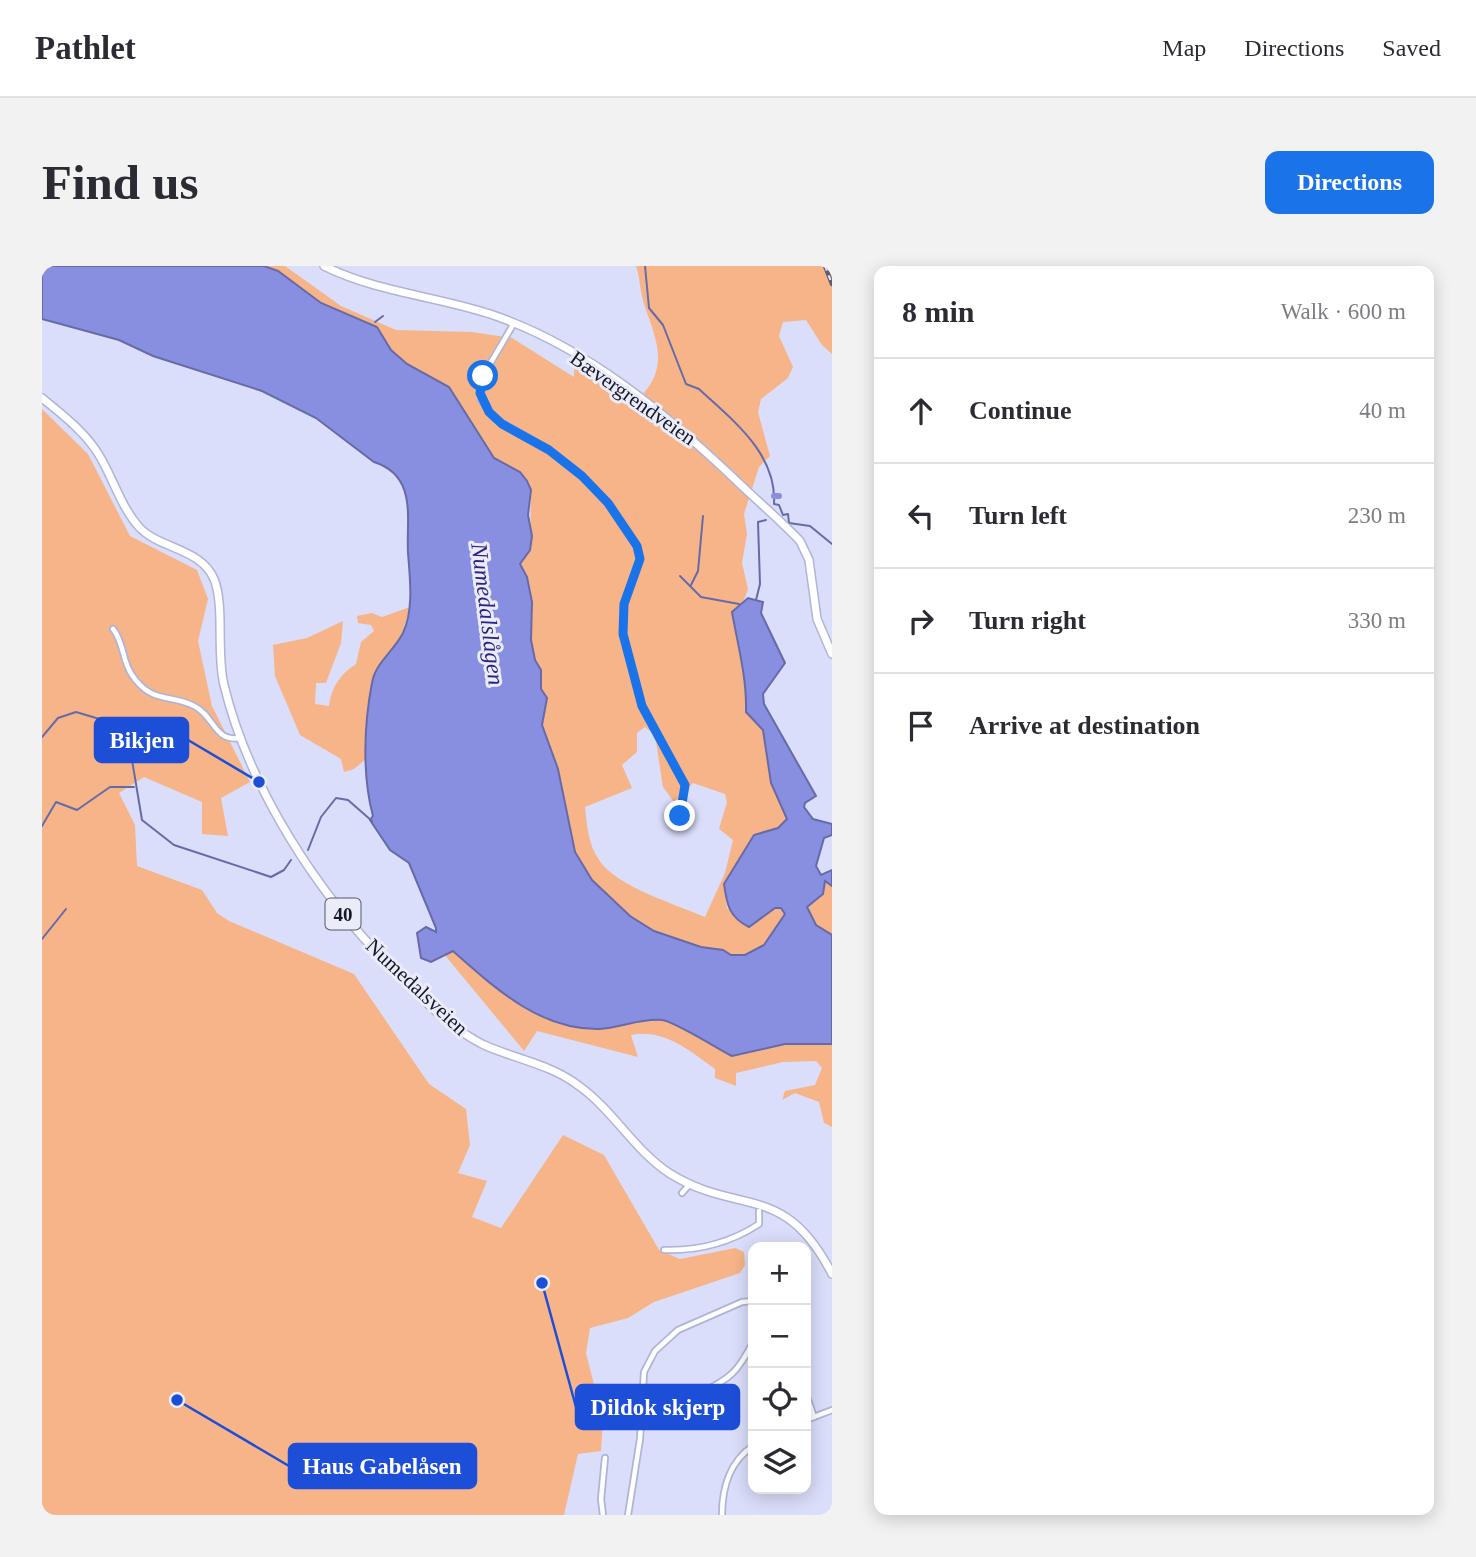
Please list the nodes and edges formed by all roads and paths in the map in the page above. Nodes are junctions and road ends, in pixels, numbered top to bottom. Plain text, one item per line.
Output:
1 (324, 266) edge
2 (513, 323) junction
3 (42, 398) edge
4 (113, 629) dead end
5 (832, 654) edge
6 (242, 738) junction
7 (680, 816) dead end
8 (691, 1184) junction
9 (682, 1193) dead end
10 (759, 1211) dead end
11 (664, 1250) dead end
12 (832, 1274) edge
13 (748, 1301) edge
14 (748, 1350) edge
15 (700, 1394) dead end
16 (811, 1408) edge
17 (832, 1410) edge
18 (814, 1417) junction
19 (811, 1418) edge
20 (748, 1451) edge
21 (605, 1458) dead end
22 (603, 1515) edge
23 (628, 1515) edge
24 (722, 1515) edge

1 - 2 main road, Bævergrendveien
2 - 5 main road, Bævergrendveien
2 - 7 street
3 - 6 main road, Numedalsveien / 40
4 - 6 street
6 - 8 main road, Numedalsveien / 40
8 - 9 street
8 - 12 main road, Numedalsveien / 40
10 - 11 street
13 - 23 street
14 - 15 street
16 - 18 street
17 - 18 street
18 - 19 street
20 - 24 street
21 - 22 street

